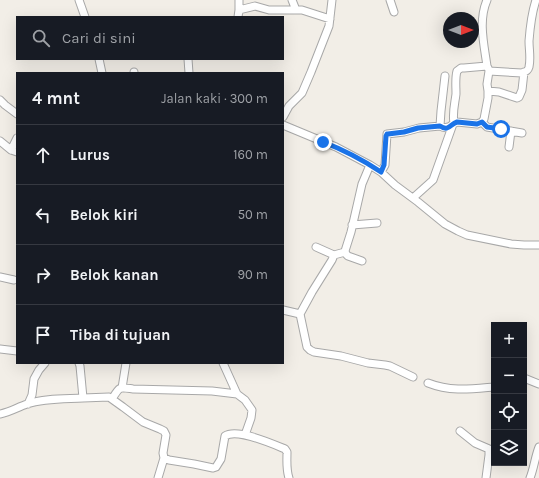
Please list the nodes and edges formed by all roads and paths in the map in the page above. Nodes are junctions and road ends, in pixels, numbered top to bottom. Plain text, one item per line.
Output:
1 (80, 0) edge
2 (238, 0) edge
3 (292, 0) edge
4 (332, 0) edge
5 (390, 0) edge
6 (487, 0) edge
7 (536, 0) edge
8 (296, 10) junction
9 (394, 12) dead end
10 (239, 13) edge
11 (85, 16) edge
12 (330, 19) junction
13 (98, 60) edge
14 (188, 60) edge
15 (488, 68) junction
16 (102, 72) edge
17 (189, 72) edge
18 (524, 72) junction
19 (445, 76) dead end
20 (488, 91) junction
21 (0, 100) edge
22 (16, 113) edge
23 (284, 115) edge
24 (482, 122) junction
25 (454, 123) junction
26 (284, 125) edge
27 (440, 126) junction
28 (511, 131) junction
29 (522, 133) dead end
30 (0, 140) edge
31 (509, 147) dead end
32 (14, 151) edge
33 (370, 165) junction
34 (381, 172) junction
35 (416, 200) junction
36 (376, 223) dead end
37 (352, 225) junction
38 (539, 245) edge
39 (316, 247) dead end
40 (345, 252) junction
41 (334, 256) junction
42 (362, 261) dead end
43 (0, 277) edge
44 (14, 280) dead end
45 (284, 310) edge
46 (300, 314) junction
47 (0, 350) edge
48 (16, 351) edge
49 (44, 364) edge
50 (79, 364) edge
51 (126, 364) edge
52 (222, 364) edge
53 (413, 377) dead end
54 (527, 379) edge
55 (428, 383) dead end
56 (539, 384) edge
57 (491, 387) edge
58 (122, 388) junction
59 (237, 394) junction
60 (83, 398) junction
61 (112, 399) junction
62 (28, 404) junction
63 (0, 414) edge
64 (460, 431) dead end
65 (245, 435) junction
66 (539, 447) edge
67 (164, 458) junction
68 (158, 478) edge
69 (288, 478) edge
70 (486, 478) edge
71 (530, 478) edge

1 - 11 street
2 - 10 street
3 - 8 street
4 - 12 street
5 - 9 street
6 - 15 street
7 - 18 street
8 - 10 street
8 - 12 street
12 - 23 street
13 - 16 street
14 - 17 street
15 - 18 street
15 - 20 street
15 - 25 street
18 - 20 street
19 - 27 street
20 - 24 street
21 - 22 street
24 - 25 street
24 - 28 street
25 - 27 street
25 - 35 street
26 - 33 street
27 - 34 street
28 - 29 street
28 - 31 street
30 - 32 street
33 - 34 street
33 - 37 street
34 - 35 street
35 - 38 street
36 - 37 street
37 - 40 street
39 - 41 street
40 - 41 street
40 - 42 street
41 - 46 street
43 - 44 street
45 - 46 street
46 - 53 street
47 - 48 street
49 - 62 street
50 - 60 street
51 - 58 street
52 - 59 street
54 - 56 street
55 - 57 street
58 - 59 street
58 - 61 street
59 - 65 street
60 - 61 street
60 - 62 street
61 - 67 street
62 - 63 street
64 - 70 street
65 - 67 street
65 - 69 street
66 - 71 street
67 - 68 street

